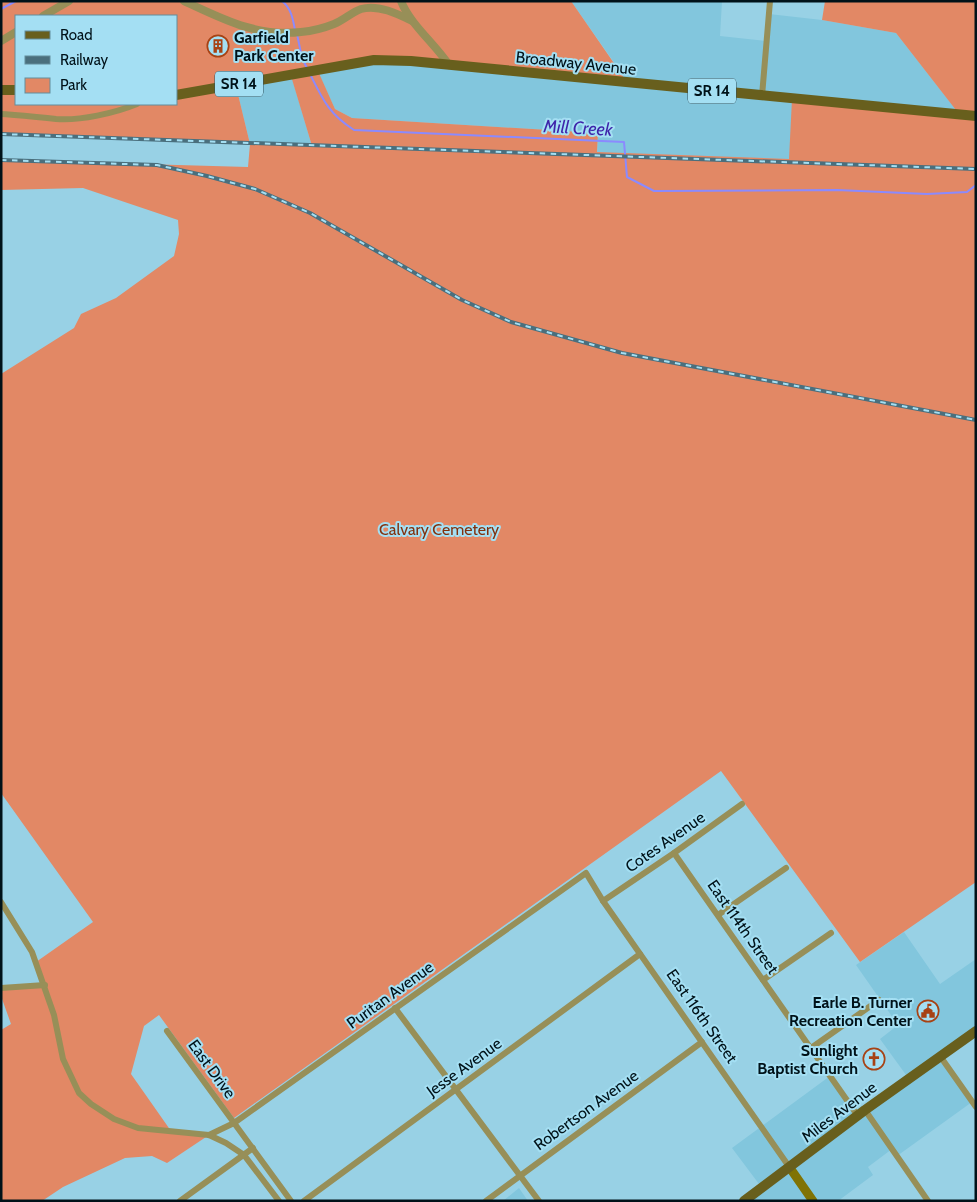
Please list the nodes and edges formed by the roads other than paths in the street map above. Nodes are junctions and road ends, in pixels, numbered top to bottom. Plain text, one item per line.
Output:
1 (69, 1) edge
2 (184, 1) edge
3 (371, 1) edge
4 (401, 1) edge
5 (770, 1) edge
6 (362, 8) junction
7 (45, 15) edge
8 (412, 21) junction
9 (15, 33) edge
10 (1, 41) edge
11 (449, 65) junction
12 (1, 90) edge
13 (15, 90) edge
14 (178, 95) edge
15 (762, 96) junction
16 (134, 105) edge
17 (1, 114) edge
18 (976, 116) edge
19 (742, 804) dead end
20 (674, 853) junction
21 (786, 868) dead end
22 (586, 873) joint
23 (603, 901) junction
24 (1, 902) edge
25 (718, 915) junction
26 (830, 933) dead end
27 (640, 954) junction
28 (763, 980) junction
29 (44, 985) junction
30 (1, 988) edge
31 (879, 1000) dead end
32 (395, 1008) junction
33 (167, 1031) dead end
34 (976, 1031) edge
35 (702, 1042) junction
36 (811, 1048) junction
37 (940, 1056) junction
38 (457, 1090) junction
39 (976, 1107) edge
40 (862, 1113) junction
41 (234, 1123) junction
42 (208, 1135) junction
43 (253, 1148) junction
44 (244, 1155) junction
45 (790, 1168) junction
46 (520, 1175) junction
47 (180, 1201) edge
48 (279, 1201) edge
49 (290, 1201) edge
50 (304, 1201) edge
51 (486, 1201) edge
52 (539, 1201) edge
53 (744, 1201) edge
54 (813, 1201) edge
55 (928, 1201) edge

1 - 7 street
2 - 6 street
3 - 6 street
4 - 8 street
5 - 15 street
6 - 8 street
8 - 11 street
9 - 10 street
11 - 14 main road, Broadway Avenue / SR 14
11 - 15 main road, Broadway Avenue / SR 14
12 - 13 main road
15 - 18 main road, Broadway Avenue / SR 14
16 - 17 street
19 - 20 street, Cotes Avenue
20 - 23 street, Cotes Avenue
20 - 25 street, East 114th Street
21 - 25 street
22 - 23 street, East 116th Street
22 - 32 street, Puritan Avenue
23 - 27 street, East 116th Street
24 - 29 street
25 - 28 street, East 114th Street
26 - 28 street
27 - 35 street, East 116th Street
27 - 38 street, Jesse Avenue
28 - 36 street, East 114th Street
29 - 30 street
29 - 42 street
31 - 36 street
32 - 38 street
32 - 41 street, Puritan Avenue
33 - 41 street, East Drive
34 - 37 main road, Miles Avenue
35 - 45 street, East 116th Street
35 - 46 street, Robertson Avenue
36 - 40 street, East 114th Street
37 - 39 street
37 - 40 main road, Miles Avenue
38 - 46 street
38 - 50 street, Jesse Avenue
40 - 45 main road, Miles Avenue
40 - 55 street, East 114th Street
41 - 42 street, Puritan Avenue
41 - 43 street, East Drive
42 - 44 street
43 - 44 street
43 - 49 street, East Drive
44 - 47 street
44 - 48 street
45 - 53 main road, Miles Avenue
45 - 54 main road, East 116th Street
46 - 51 street, Robertson Avenue
46 - 52 street

